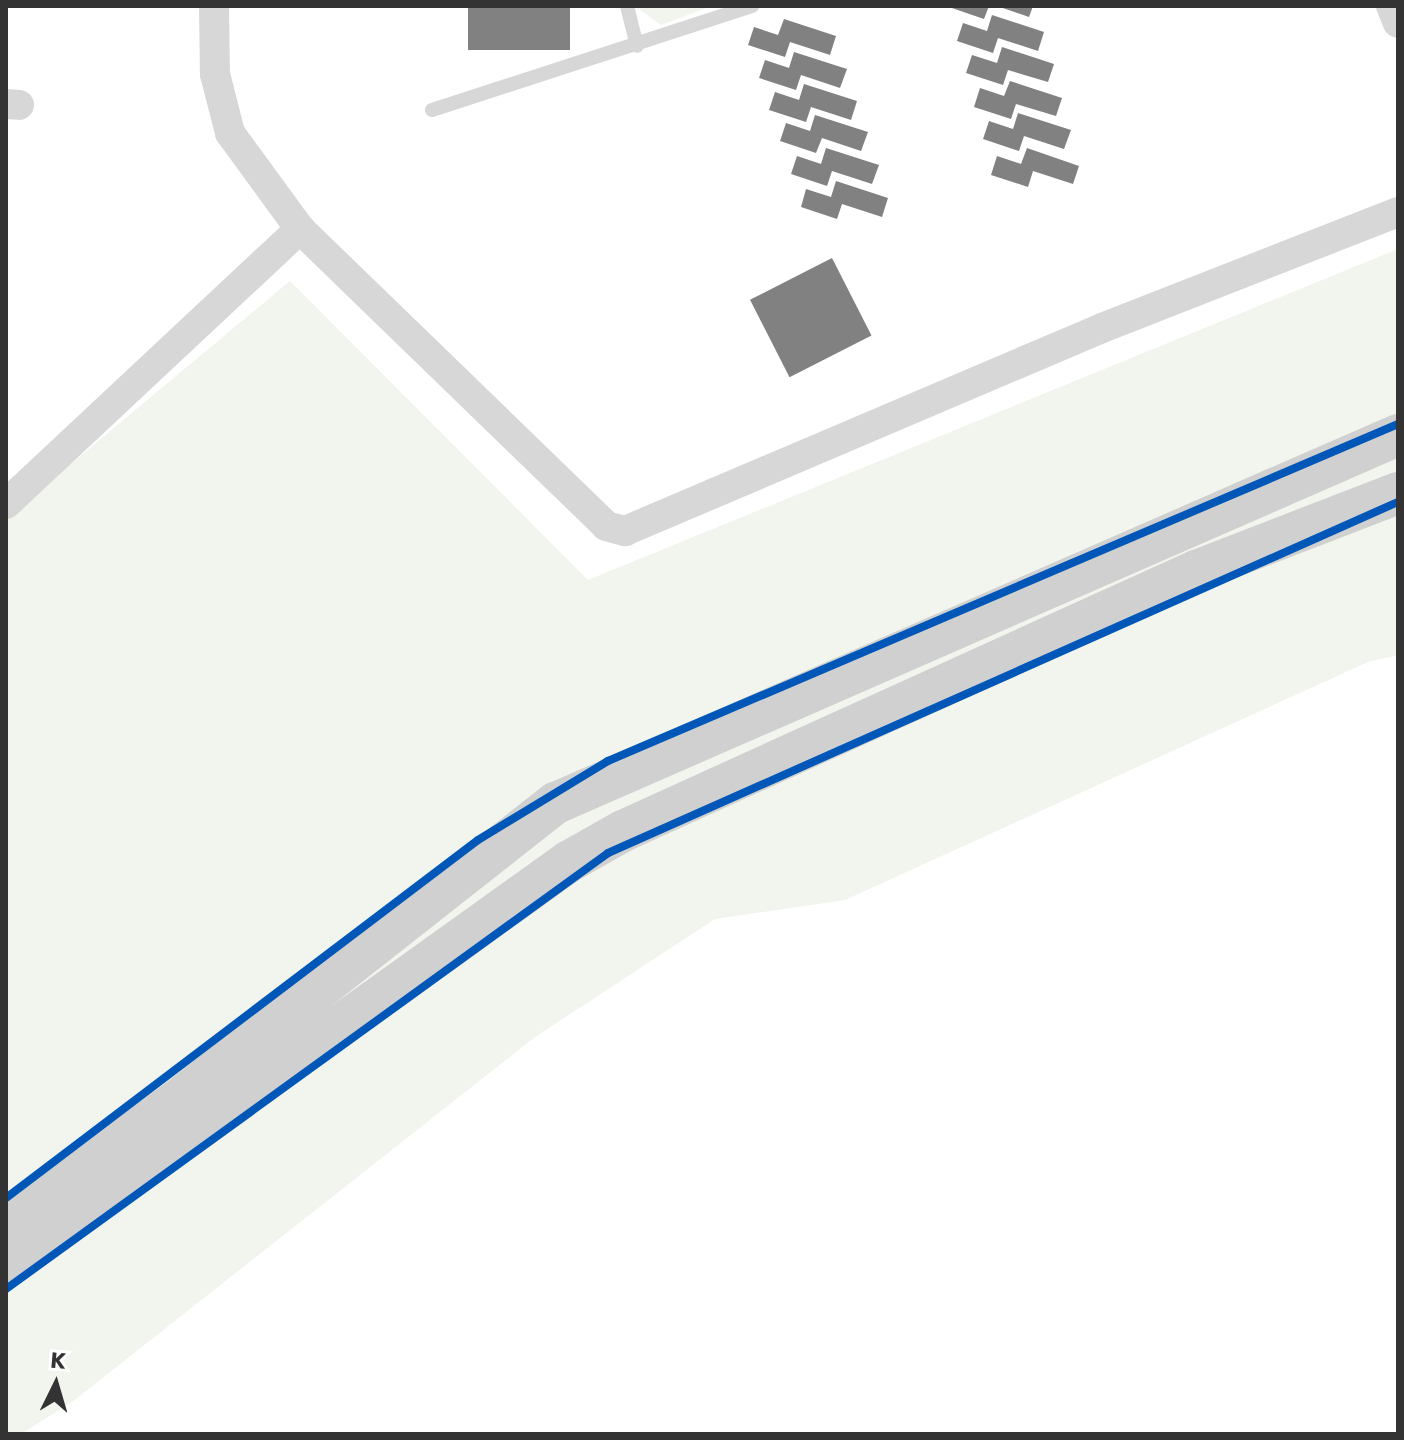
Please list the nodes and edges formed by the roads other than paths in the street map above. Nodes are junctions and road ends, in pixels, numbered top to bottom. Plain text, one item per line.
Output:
1 (214, 6) edge
2 (627, 6) edge
3 (753, 6) edge
4 (1391, 6) edge
5 (1398, 23) edge
6 (637, 46) junction
7 (432, 110) dead end
8 (1398, 212) edge
9 (300, 229) junction
10 (1398, 435) edge
11 (1398, 493) edge
12 (6, 504) edge
13 (6, 1224) edge
14 (6, 1265) edge

1 - 9 street
2 - 6 lane
3 - 6 lane
4 - 5 street
6 - 7 lane
8 - 9 street
9 - 12 street
10 - 13 street
11 - 14 street

